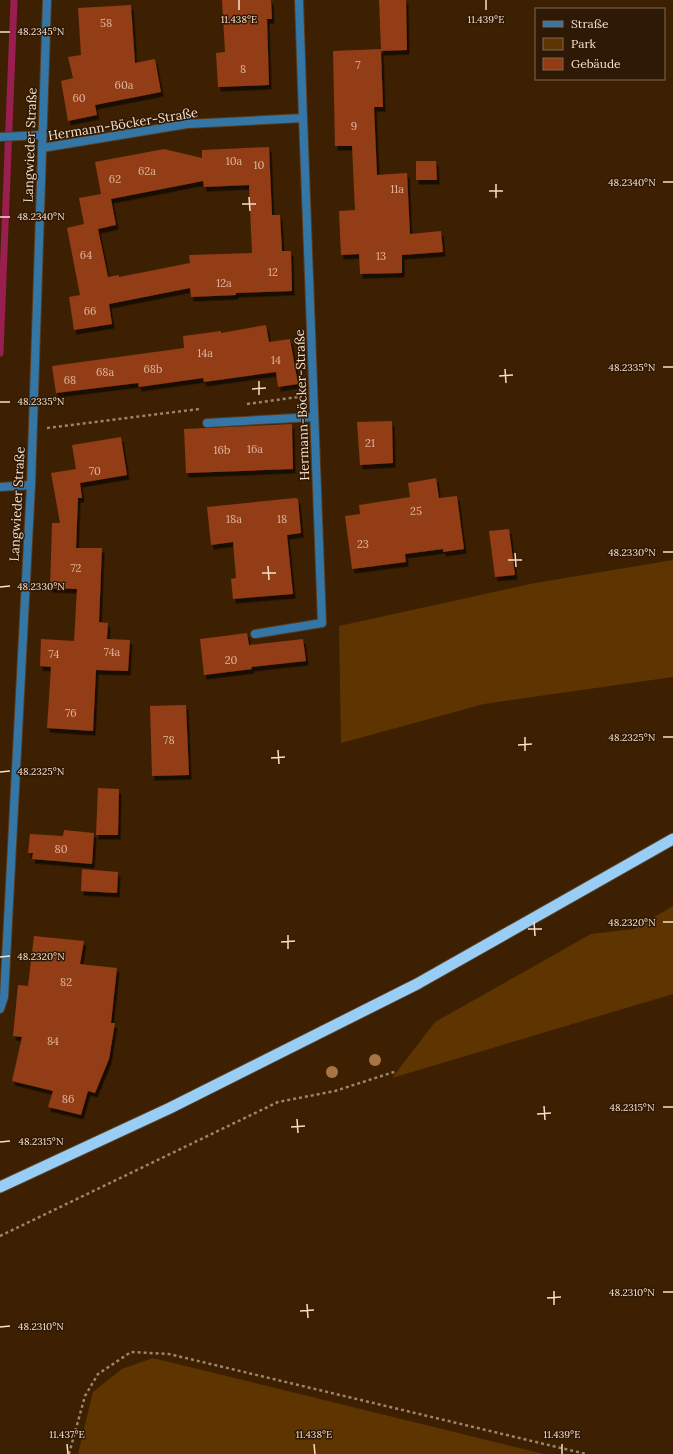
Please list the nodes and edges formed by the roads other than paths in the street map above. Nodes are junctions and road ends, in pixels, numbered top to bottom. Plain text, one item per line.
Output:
1 (47, 0) edge
2 (299, 0) edge
3 (303, 118) junction
4 (42, 135) junction
5 (0, 137) edge
6 (42, 148) junction
7 (314, 417) junction
8 (206, 423) dead end
9 (31, 485) junction
10 (0, 487) edge
11 (255, 634) dead end
12 (673, 838) edge
13 (0, 1009) edge
14 (0, 1187) edge

1 - 4 street, Langwieder Straße
2 - 3 street, Hermann-Böcker-Straße
3 - 6 street, Hermann-Böcker-Straße
3 - 7 street, Hermann-Böcker-Straße
4 - 5 street
4 - 6 street, Langwieder Straße
6 - 9 street, Langwieder Straße
7 - 8 street
7 - 11 street, Hermann-Böcker-Straße
9 - 10 street
9 - 13 street, Langwieder Straße
12 - 14 highway

